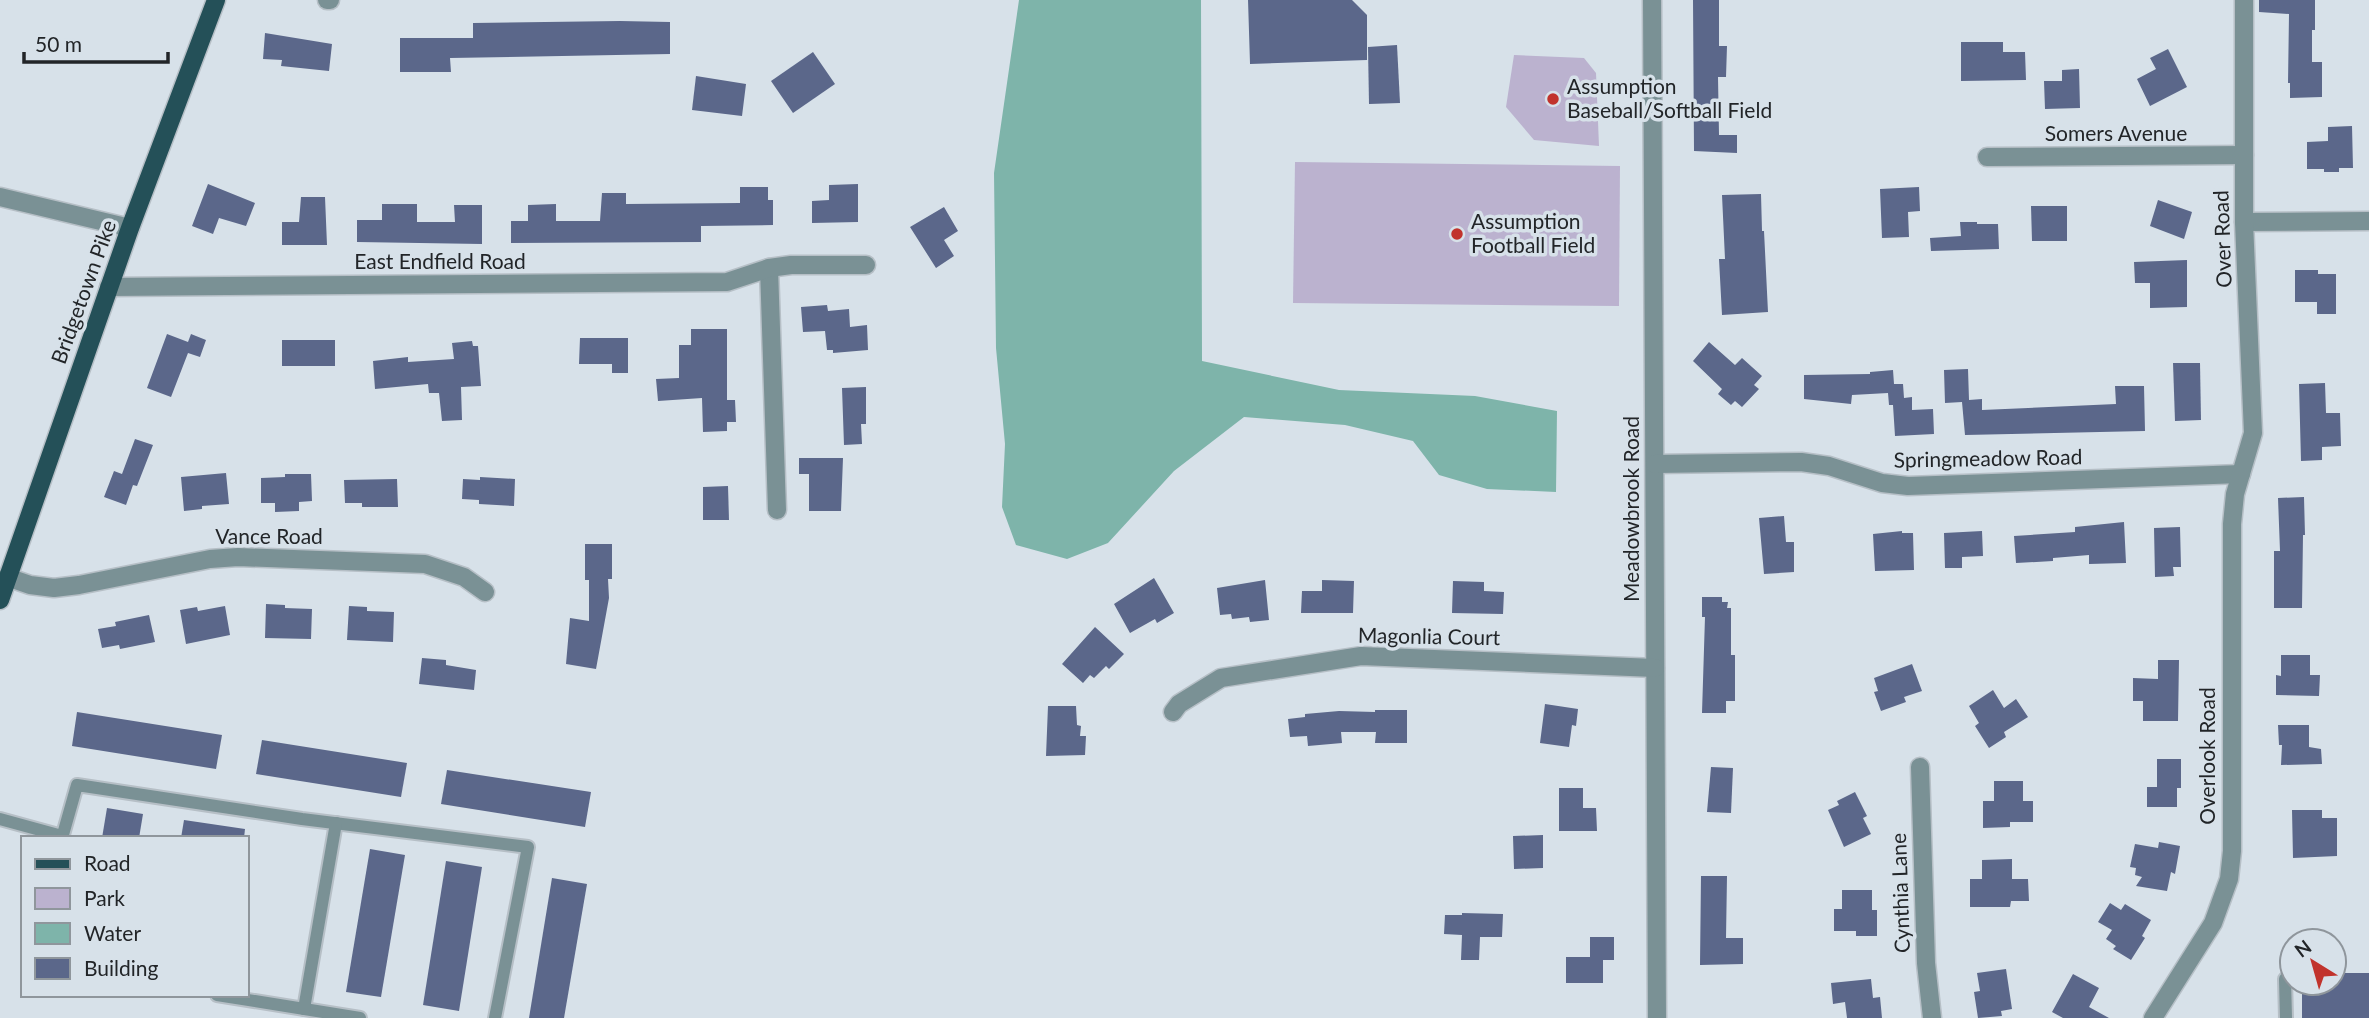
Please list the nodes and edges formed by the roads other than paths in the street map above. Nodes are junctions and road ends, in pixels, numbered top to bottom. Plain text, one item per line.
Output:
1 (216, 0) edge
2 (1652, 0) edge
3 (2244, 0) edge
4 (2244, 155) junction
5 (1987, 157) dead end
6 (0, 197) edge
7 (2369, 221) edge
8 (2244, 222) junction
9 (130, 228) junction
10 (866, 265) dead end
11 (769, 268) junction
12 (109, 287) junction
13 (1655, 464) junction
14 (2241, 474) junction
15 (777, 510) dead end
16 (7, 577) junction
17 (485, 592) dead end
18 (0, 600) edge
19 (1655, 668) junction
20 (1173, 712) dead end
21 (1920, 767) dead end
22 (0, 819) edge
23 (336, 823) junction
24 (59, 836) edge
25 (62, 836) edge
26 (229, 997) edge
27 (2286, 997) edge
28 (304, 1009) junction
29 (360, 1018) edge
30 (495, 1018) edge
31 (1657, 1018) edge
32 (1932, 1018) edge
33 (2153, 1018) edge
34 (2286, 1018) edge

1 - 9 main road, Bridgetown Pike
2 - 13 street, Meadowbrook Road
3 - 4 street, Over Road
4 - 5 street, Somers Avenue
4 - 8 street, Over Road
6 - 9 street
7 - 8 street
8 - 14 street, Over Road
9 - 12 main road, Bridgetown Pike
10 - 11 street, East Endfield Road
11 - 12 street, East Endfield Road
11 - 15 street
12 - 16 main road, Bridgetown Pike
13 - 14 street, Springmeadow Road
13 - 19 street, Meadowbrook Road
14 - 33 street, Overlook Road
16 - 17 street, Vance Road
16 - 18 main road, Bridgetown Pike
19 - 20 street, Magonlia Court
19 - 31 street, Meadowbrook Road
21 - 32 street, Cynthia Lane
22 - 24 lane
23 - 25 lane
23 - 28 lane
23 - 30 lane
26 - 28 lane
27 - 34 lane
28 - 29 lane

